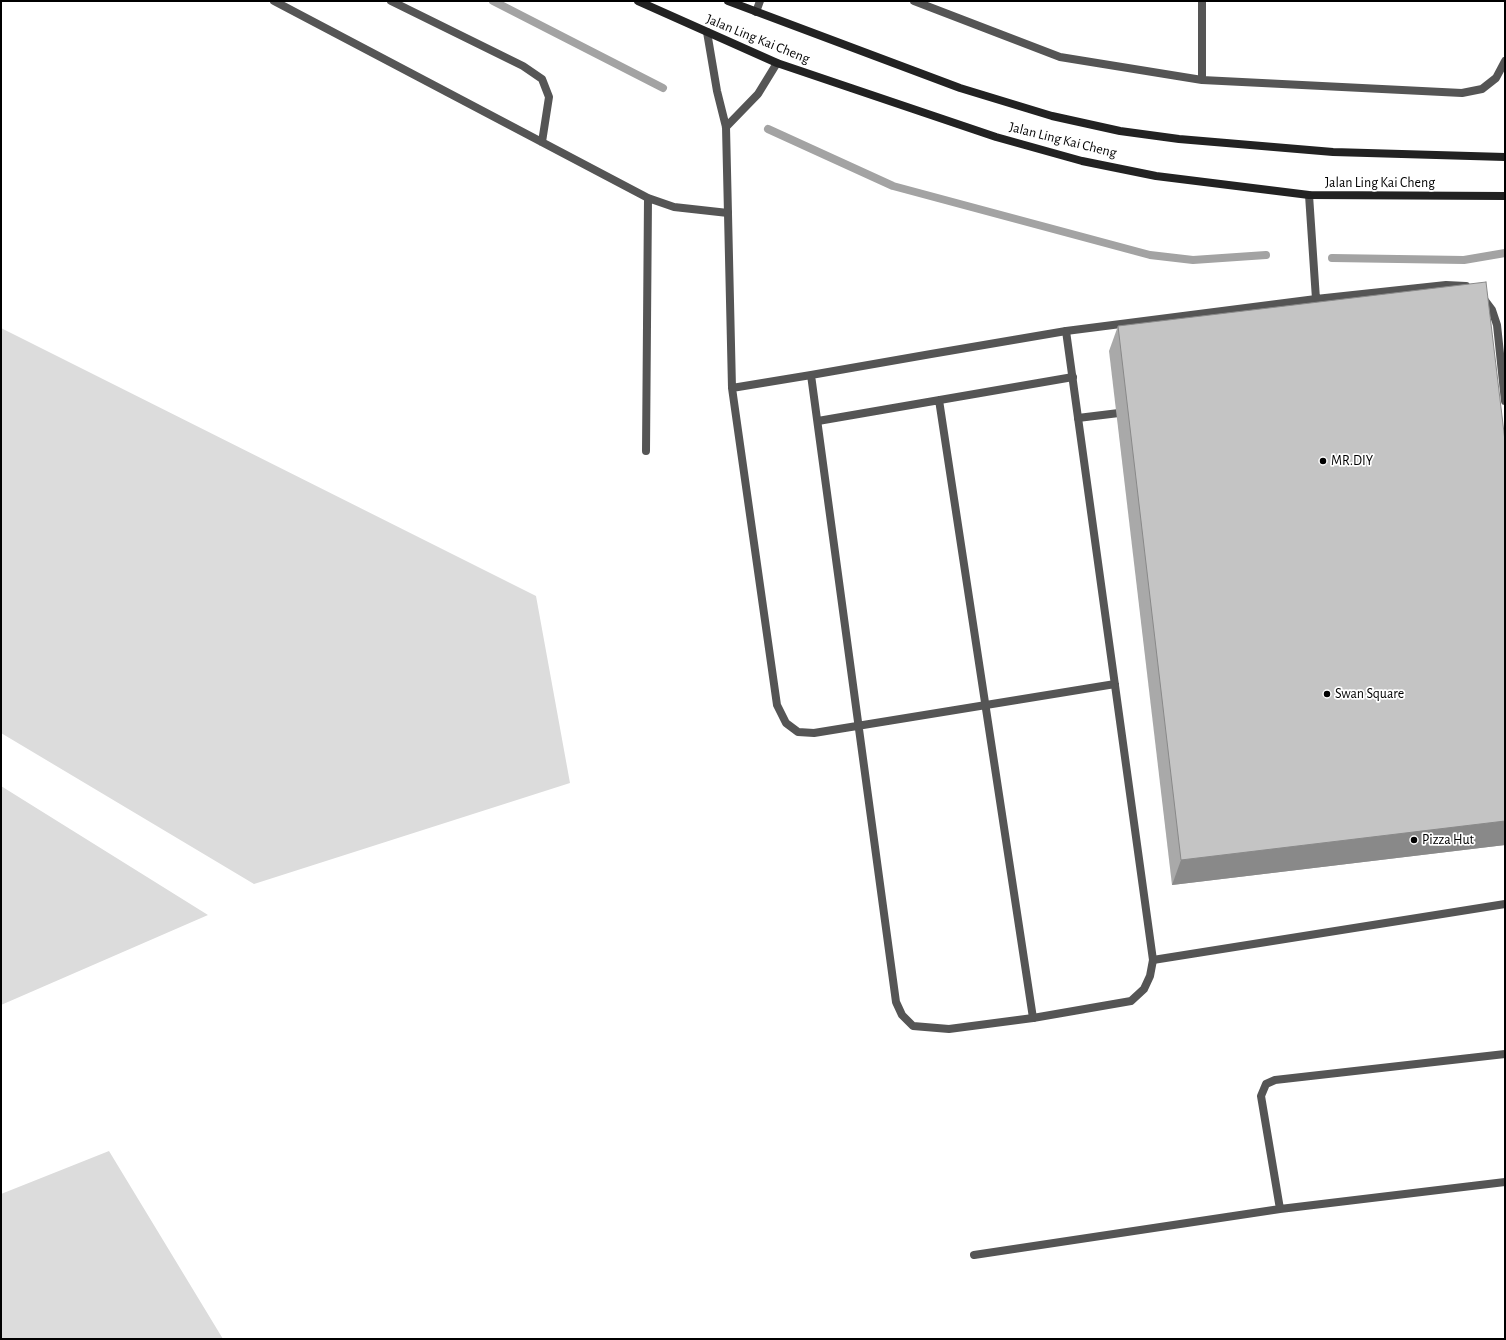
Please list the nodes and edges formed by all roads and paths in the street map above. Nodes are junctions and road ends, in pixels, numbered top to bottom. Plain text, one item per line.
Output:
1 (274, 1) edge
2 (390, 1) edge
3 (638, 1) edge
4 (728, 1) edge
5 (760, 1) edge
6 (914, 1) edge
7 (1202, 1) edge
8 (756, 12) junction
9 (706, 32) junction
10 (1505, 61) edge
11 (777, 63) junction
12 (1202, 80) junction
13 (726, 128) junction
14 (542, 142) junction
15 (1505, 157) edge
16 (1309, 195) junction
17 (1505, 196) edge
18 (648, 198) junction
19 (728, 214) junction
20 (1316, 299) junction
21 (1066, 331) junction
22 (811, 375) junction
23 (1073, 377) junction
24 (732, 388) junction
25 (938, 400) junction
26 (1505, 401) edge
27 (1133, 412) edge
28 (1078, 418) junction
29 (818, 421) junction
30 (646, 450) dead end
31 (1115, 684) junction
32 (985, 705) junction
33 (859, 726) junction
34 (1505, 904) edge
35 (1153, 960) junction
36 (1033, 1018) junction
37 (1505, 1054) edge
38 (1505, 1182) edge
39 (1280, 1209) junction
40 (974, 1255) dead end

1 - 14 street
2 - 14 street
3 - 9 street, Jalan Ling Kai Cheng
4 - 8 street, Jalan Ling Kai Cheng
5 - 8 street
6 - 12 street
7 - 12 street
8 - 15 street, Jalan Ling Kai Cheng
9 - 11 street, Jalan Ling Kai Cheng
9 - 13 street
10 - 12 street
11 - 13 street
11 - 16 street, Jalan Ling Kai Cheng
13 - 19 street
14 - 18 street
16 - 17 street, Jalan Ling Kai Cheng
16 - 20 street
18 - 19 street
18 - 30 street
19 - 24 street
20 - 21 street
20 - 26 street
21 - 22 street
21 - 23 street
22 - 24 street
22 - 29 street
23 - 25 street
23 - 28 street
24 - 33 street
25 - 29 street
25 - 32 street
27 - 28 street
28 - 31 street
29 - 33 street
31 - 32 street
31 - 35 street
32 - 33 street
32 - 36 street
33 - 36 street
34 - 35 street
35 - 36 street
37 - 39 street
38 - 39 street
39 - 40 street

